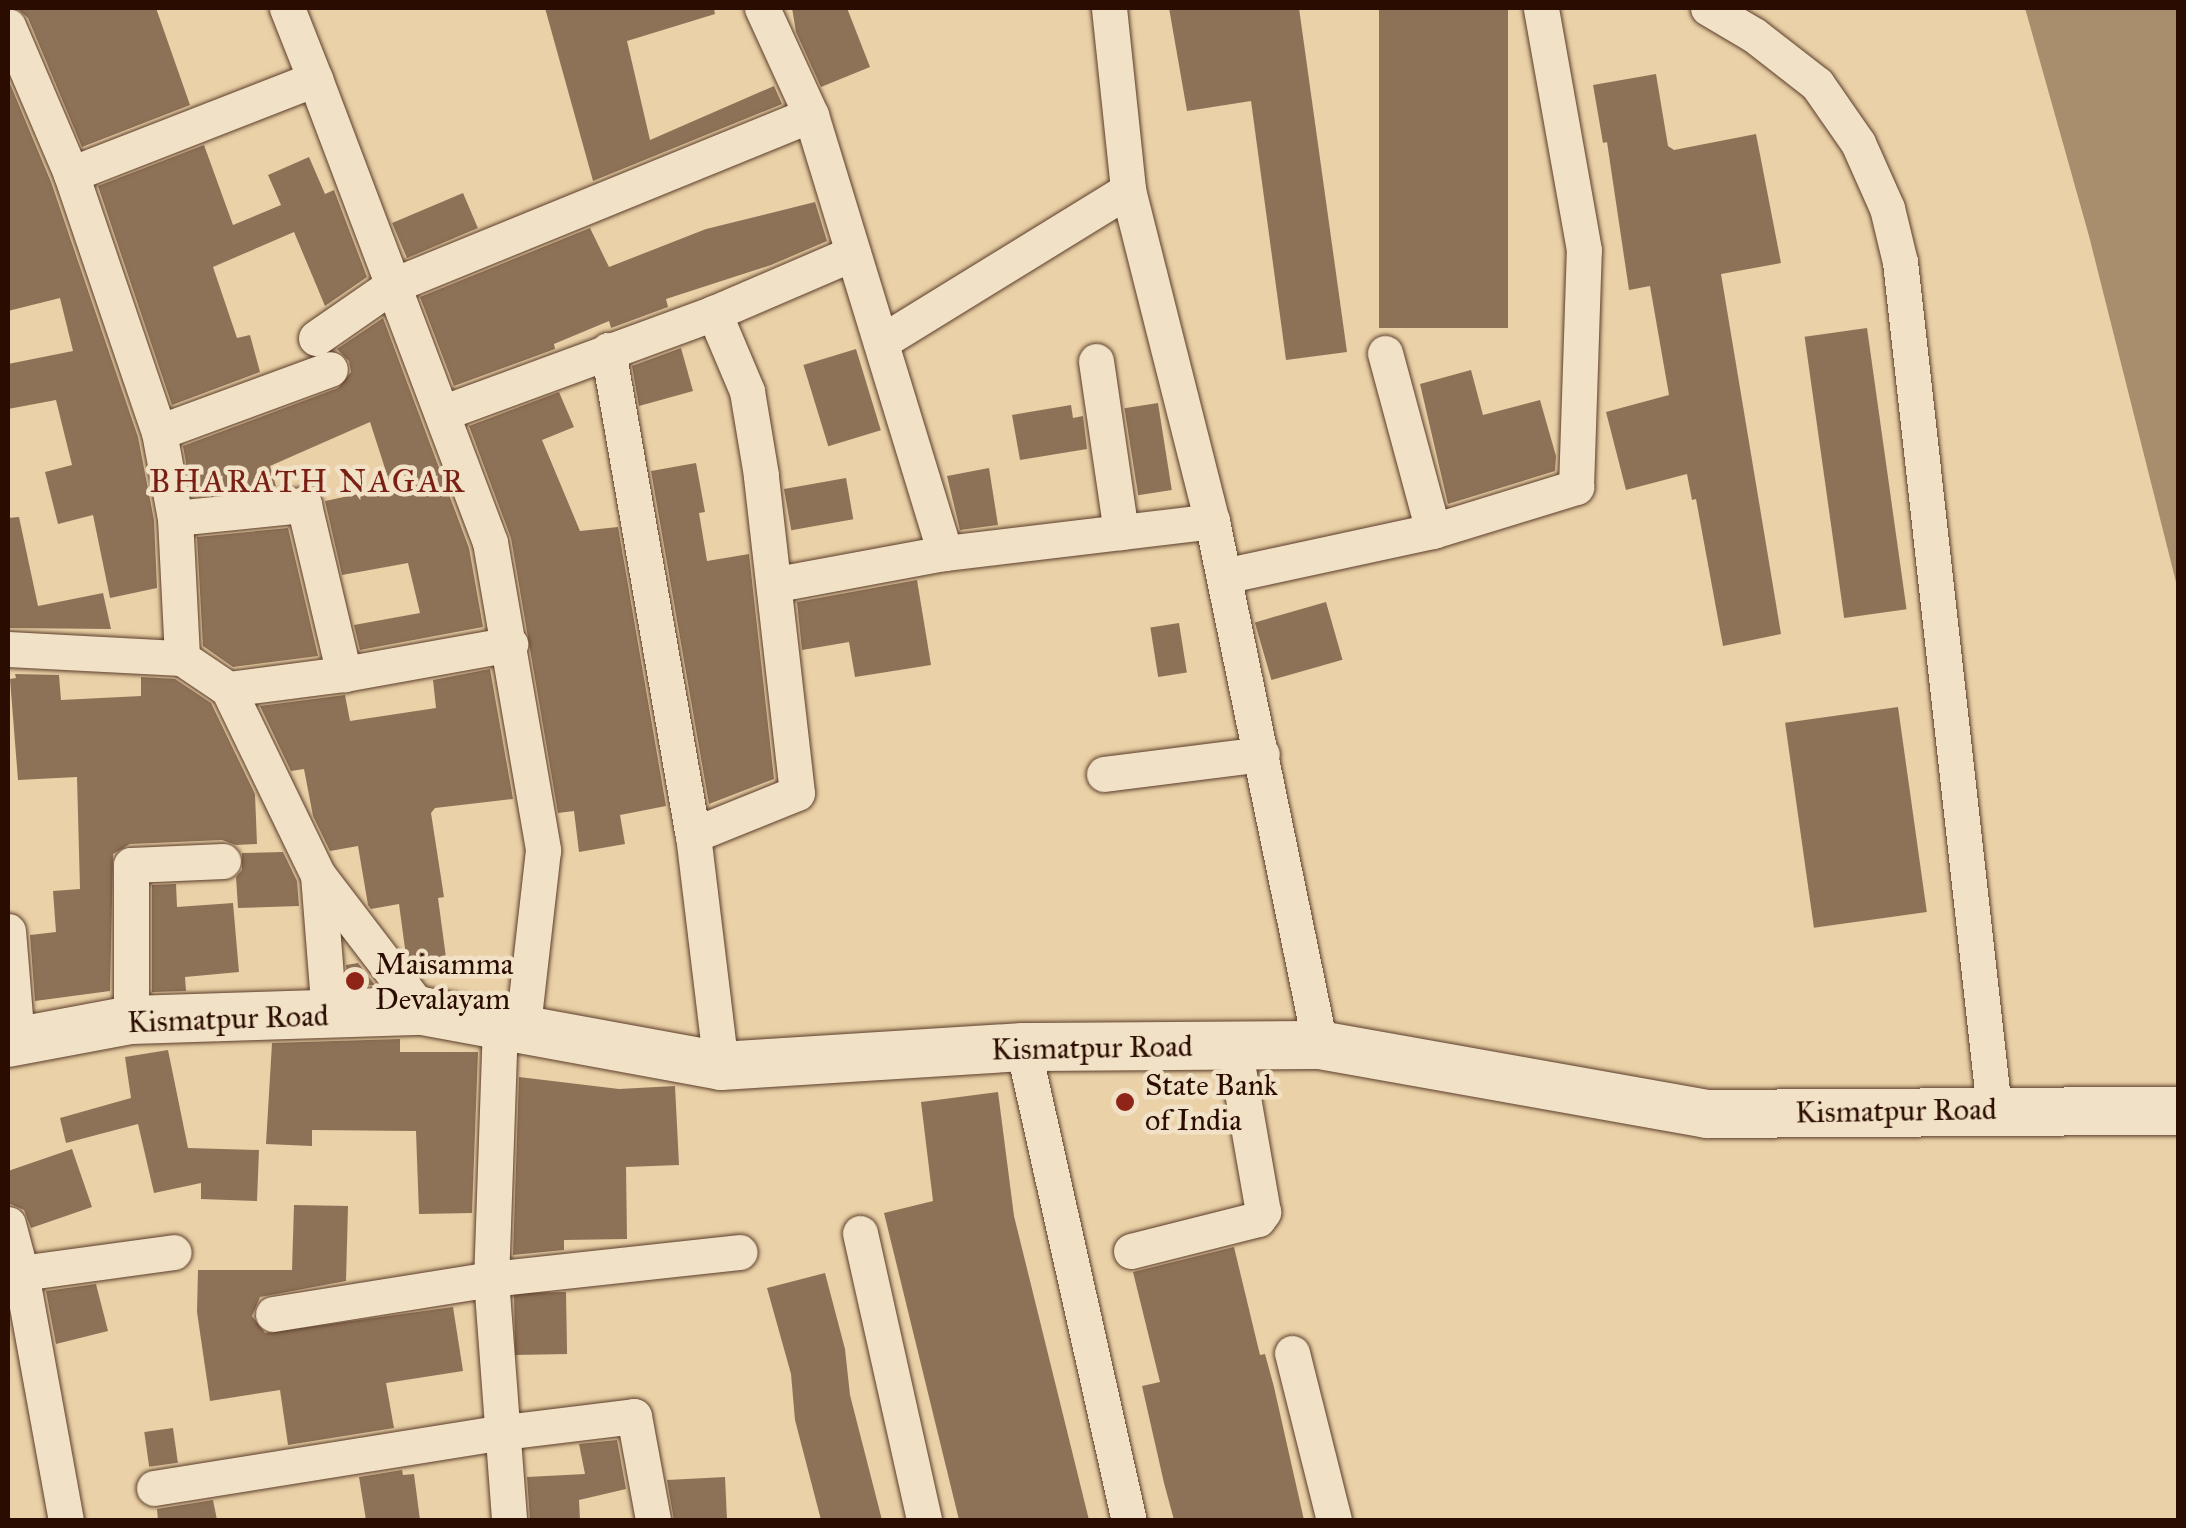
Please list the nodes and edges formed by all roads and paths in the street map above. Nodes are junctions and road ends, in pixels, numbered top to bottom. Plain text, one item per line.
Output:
1 (287, 8) edge
2 (762, 8) edge
3 (1109, 8) edge
4 (1541, 8) edge
5 (1708, 8) edge
6 (8, 26) edge
7 (314, 79) junction
8 (811, 115) junction
9 (71, 174) junction
10 (1128, 190) junction
11 (853, 252) junction
12 (391, 286) junction
13 (714, 313) junction
14 (880, 342) junction
15 (608, 350) junction
16 (1386, 352) dead end
17 (1096, 361) dead end
18 (442, 413) junction
19 (160, 432) junction
20 (174, 518) junction
21 (1212, 521) junction
22 (1433, 531) junction
23 (1121, 532) junction
24 (945, 554) junction
25 (1224, 576) junction
26 (776, 584) junction
27 (510, 644) junction
28 (8, 649) edge
29 (182, 658) junction
30 (344, 674) junction
31 (228, 688) junction
32 (1262, 754) junction
33 (1104, 774) dead end
34 (693, 834) junction
35 (223, 861) dead end
36 (318, 874) junction
37 (8, 931) edge
38 (422, 1011) junction
39 (329, 1015) junction
40 (130, 1020) junction
41 (512, 1025) junction
42 (12, 1042) edge
43 (1234, 1045) junction
44 (1320, 1045) junction
45 (1023, 1047) junction
46 (721, 1066) junction
47 (1994, 1109) junction
48 (2178, 1111) edge
49 (8, 1224) edge
50 (860, 1233) dead end
51 (1131, 1251) dead end
52 (174, 1252) dead end
53 (740, 1252) dead end
54 (21, 1273) junction
55 (492, 1279) junction
56 (273, 1314) dead end
57 (1292, 1353) dead end
58 (504, 1432) junction
59 (154, 1488) dead end
60 (66, 1520) edge
61 (509, 1520) edge
62 (653, 1520) edge
63 (924, 1520) edge
64 (1129, 1520) edge
65 (1334, 1520) edge

1 - 7 street
2 - 8 street
3 - 10 street
4 - 22 street
5 - 47 street
6 - 9 street
7 - 9 street
7 - 12 street
8 - 11 street
8 - 12 street
9 - 19 street
10 - 14 street
10 - 21 street
11 - 13 street
11 - 14 street
12 - 18 street
12 - 19 street
13 - 15 street
13 - 26 street
14 - 24 street
15 - 18 street
15 - 34 street
16 - 22 street
17 - 23 street
18 - 27 street
19 - 20 street
20 - 29 street
20 - 30 street
21 - 23 street
21 - 25 street
22 - 25 street
23 - 24 street
24 - 26 street
25 - 32 street
26 - 34 street
27 - 30 street
27 - 41 street
28 - 29 street
29 - 31 street
30 - 31 street
31 - 36 street
32 - 33 street
32 - 44 street
34 - 46 street
35 - 40 street
36 - 38 street
36 - 39 street
37 - 42 street
38 - 39 street, Kismatpur Road
38 - 41 street, Kismatpur Road
39 - 40 street, Kismatpur Road
40 - 42 street, Kismatpur Road
41 - 46 street, Kismatpur Road
41 - 55 street
43 - 44 street, Kismatpur Road
43 - 45 street, Kismatpur Road
43 - 51 street
44 - 47 street, Kismatpur Road
45 - 46 street, Kismatpur Road
45 - 64 street
47 - 48 street, Kismatpur Road
49 - 54 street
50 - 63 street
52 - 54 street
53 - 55 street
54 - 60 street
55 - 56 street
55 - 58 street
57 - 65 street
58 - 59 street
58 - 61 street
58 - 62 street

